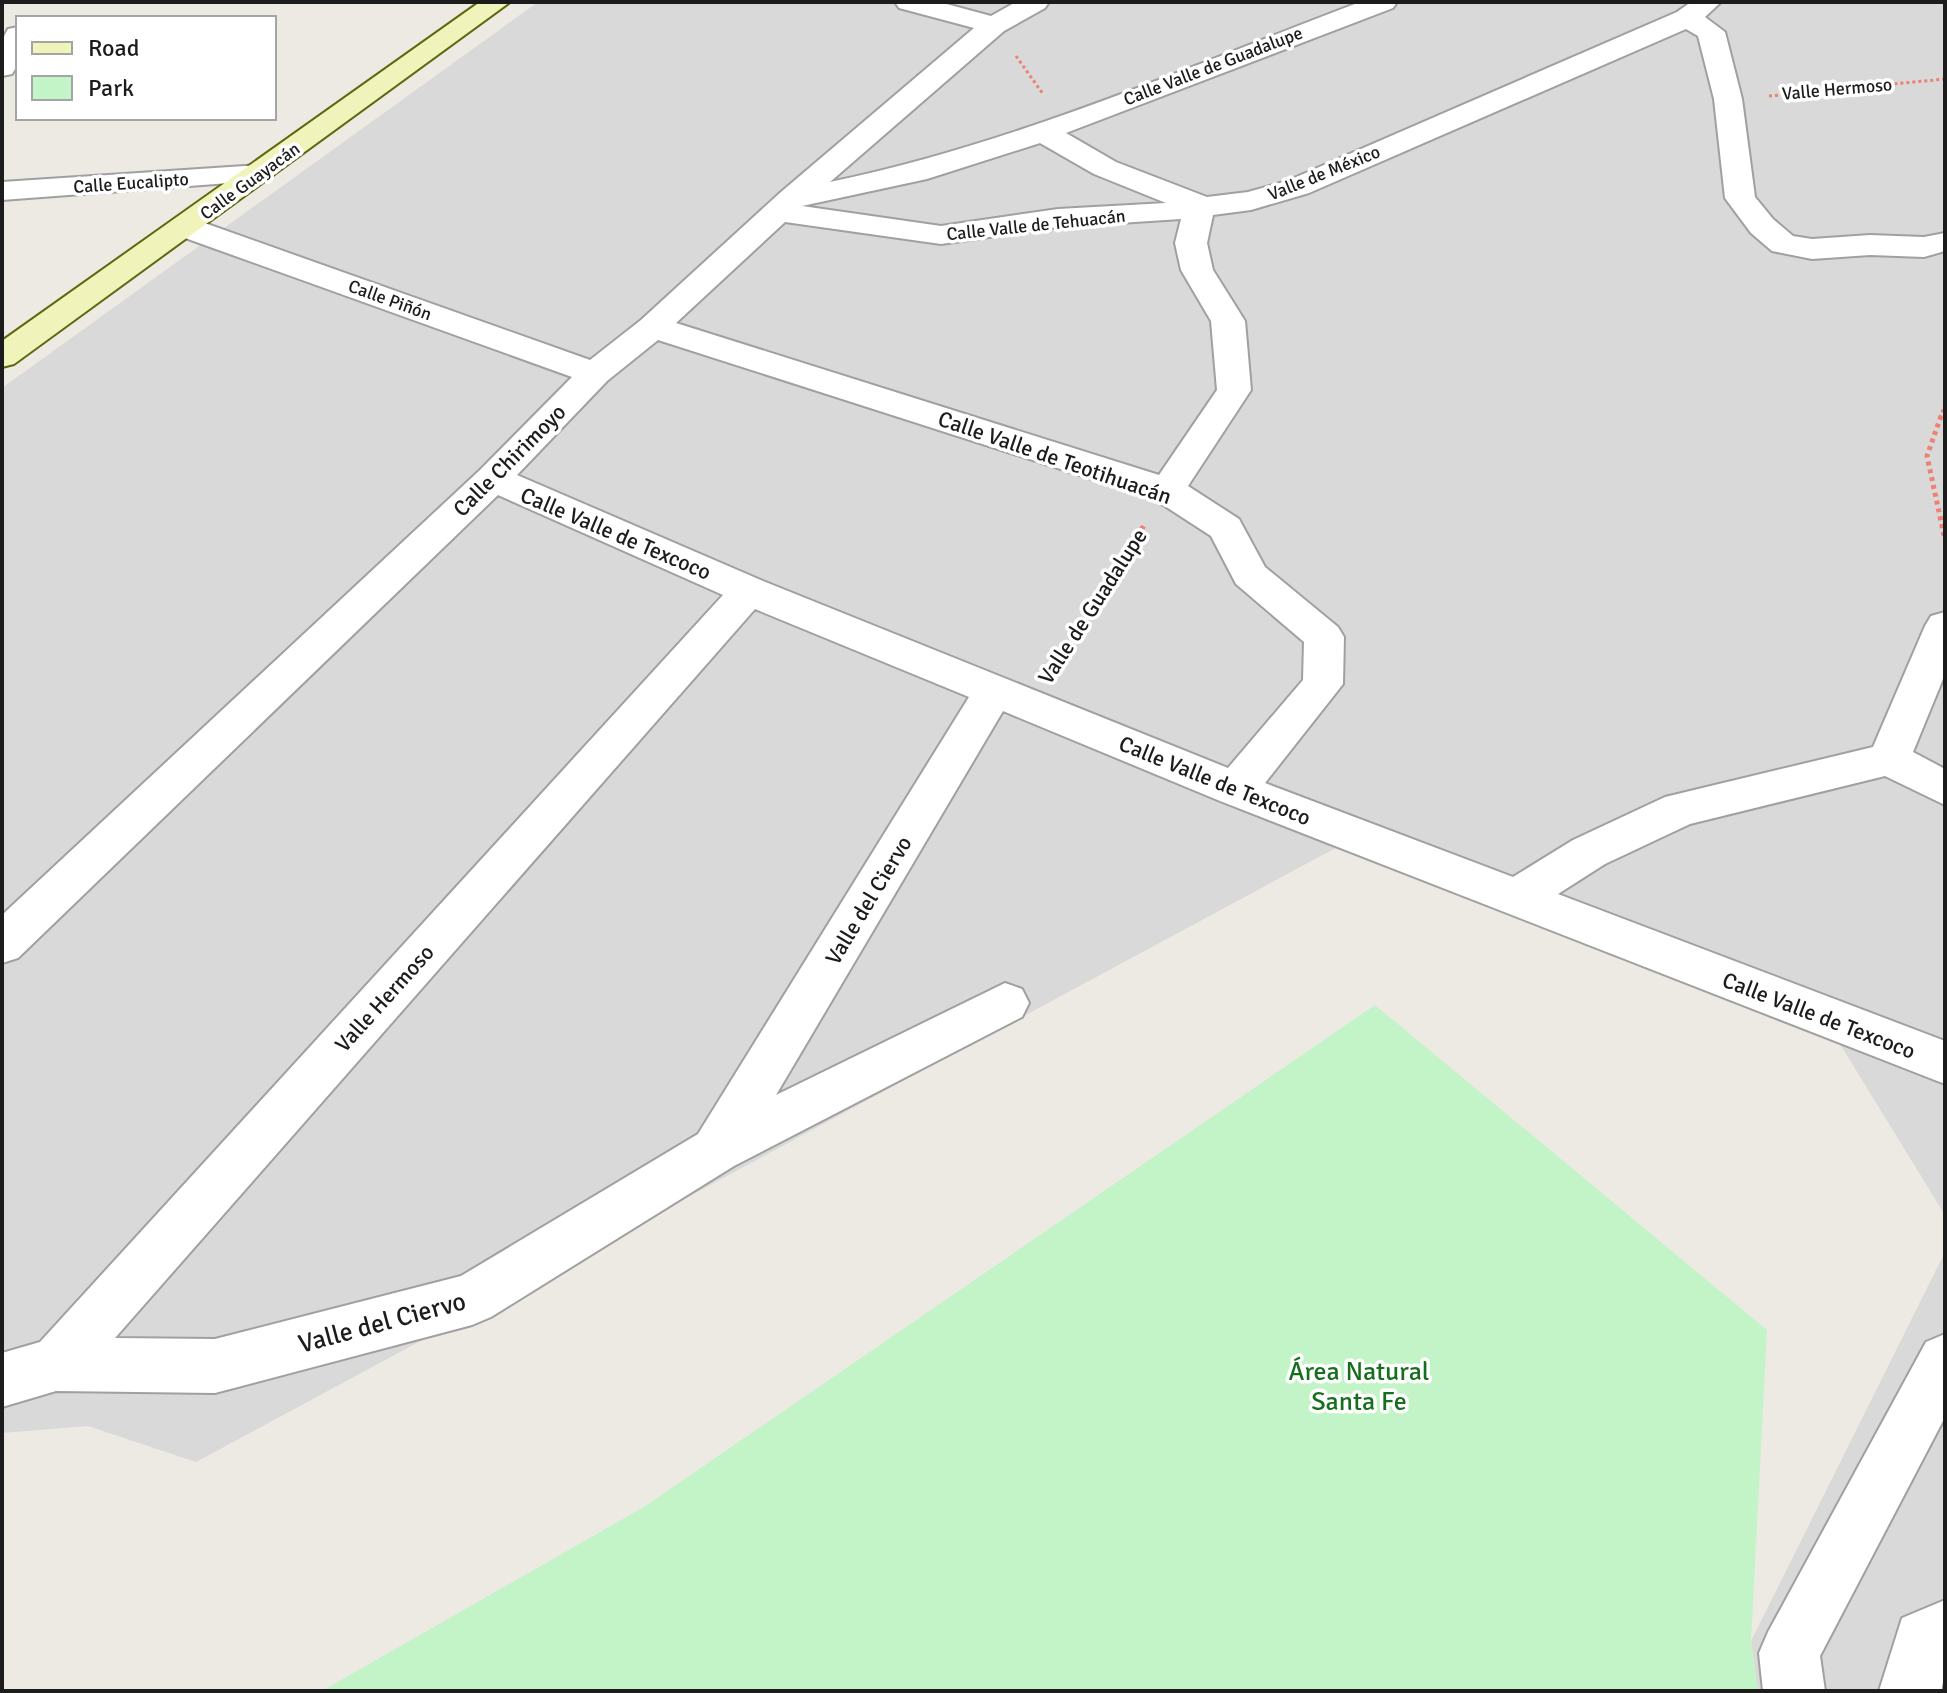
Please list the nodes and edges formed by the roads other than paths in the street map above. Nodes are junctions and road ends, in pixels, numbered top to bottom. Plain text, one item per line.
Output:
1 (497, 2) edge
2 (908, 2) edge
3 (1036, 2) edge
4 (1384, 2) edge
5 (1697, 10) edge
6 (994, 25) junction
7 (16, 38) edge
8 (2, 68) edge
9 (1043, 132) junction
10 (259, 174) junction
11 (2, 191) edge
12 (785, 205) junction
13 (1200, 205) junction
14 (185, 227) junction
15 (1938, 250) edge
16 (653, 327) junction
17 (2, 357) edge
18 (595, 373) junction
19 (493, 479) junction
20 (1167, 490) junction
21 (749, 591) junction
22 (1945, 626) edge
23 (1011, 698) junction
24 (1889, 759) junction
25 (1945, 788) edge
26 (1235, 789) junction
27 (1517, 898) junction
28 (2, 944) edge
29 (1005, 1003) dead end
30 (1945, 1063) edge
31 (716, 1150) junction
32 (1945, 1361) edge
33 (56, 1364) junction
34 (2, 1380) edge
35 (1945, 1630) edge
36 (1794, 1691) edge
37 (1910, 1691) edge

1 - 10 street, Calle Guayacán
2 - 6 street
3 - 6 street, Calle Chirimoyo
4 - 9 street, Calle Valle de Guadalupe
5 - 13 street, Valle de México
5 - 15 street
6 - 12 street, Calle Chirimoyo
7 - 8 street
9 - 12 street
9 - 13 street, Valle de México
10 - 11 street, Calle Eucalipto
10 - 14 street, Calle Guayacán
12 - 13 street, Calle Valle de Tehuacán
12 - 16 street, Calle Chirimoyo
13 - 20 street
14 - 17 street, Calle Guayacán
14 - 18 street, Calle Piñón
16 - 18 street, Calle Chirimoyo
16 - 20 street, Calle Valle de Teotihuacán
18 - 19 street, Calle Chirimoyo
19 - 21 street, Calle Valle de Texcoco
19 - 28 street, Calle Chirimoyo
20 - 26 street, Calle Valle de Teotihuacán
21 - 23 street, Calle Valle de Texcoco
21 - 33 street, Valle Hermoso
22 - 24 street
23 - 26 street, Calle Valle de Texcoco
23 - 31 street, Valle del Ciervo
24 - 25 street
24 - 27 street
26 - 27 street, Calle Valle de Texcoco
27 - 30 street, Calle Valle de Texcoco
29 - 31 street, Valle del Ciervo
31 - 33 street, Valle del Ciervo
32 - 36 street
33 - 34 street
35 - 37 street

